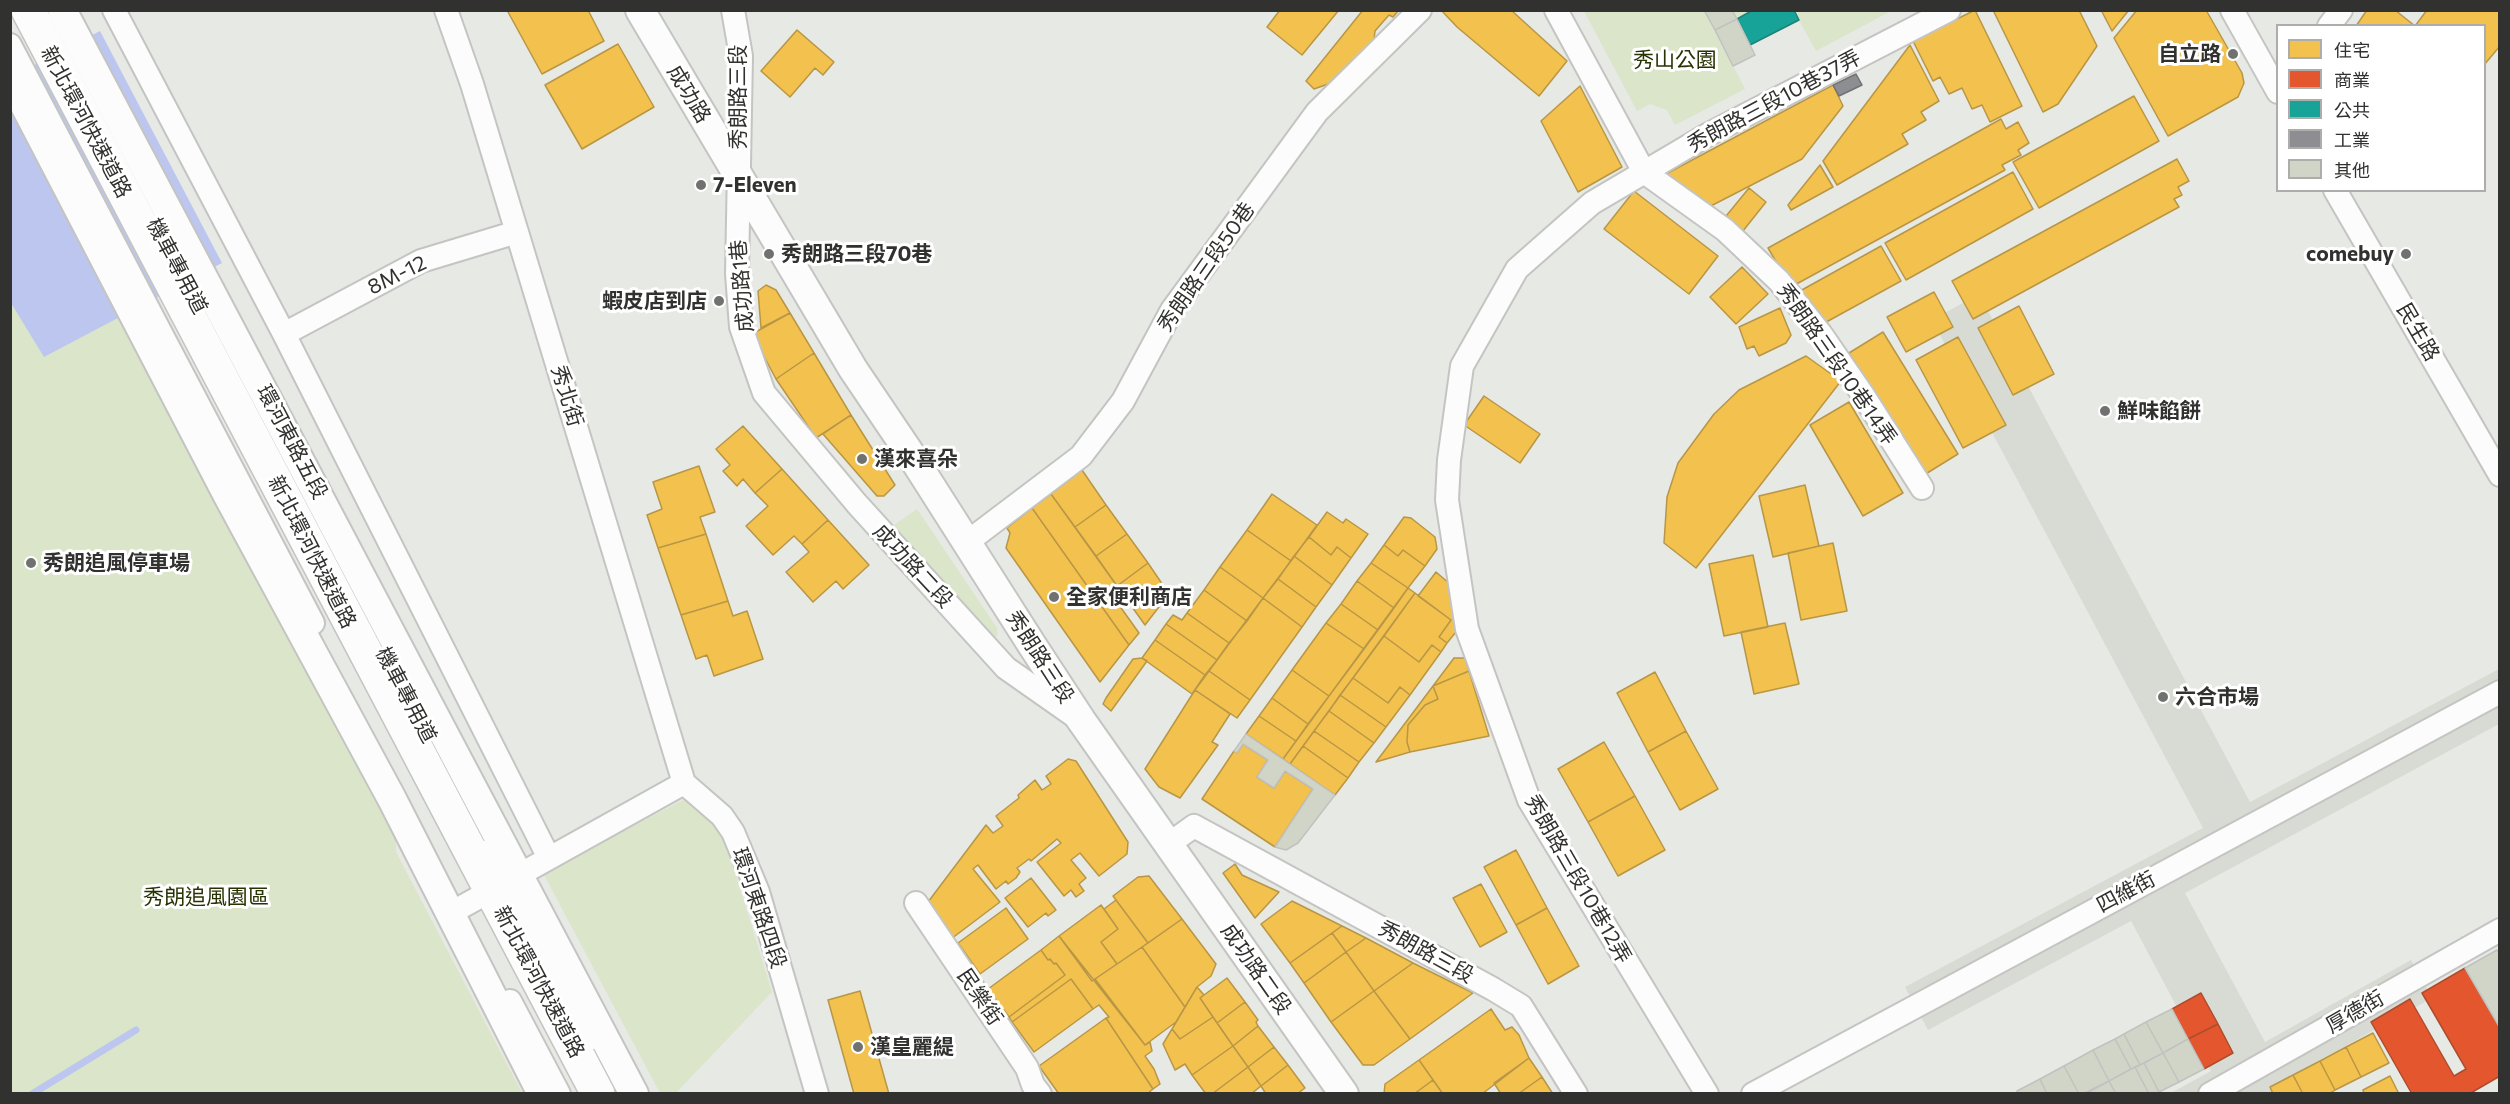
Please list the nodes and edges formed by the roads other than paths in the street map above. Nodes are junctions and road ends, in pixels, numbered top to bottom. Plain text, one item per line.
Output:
1 (28, 10) edge
2 (41, 10) edge
3 (62, 10) edge
4 (114, 10) edge
5 (446, 10) edge
6 (640, 10) edge
7 (733, 10) edge
8 (1420, 10) edge
9 (1556, 10) edge
10 (1949, 10) edge
11 (2232, 10) edge
12 (2341, 10) edge
13 (10, 21) edge
14 (2330, 24) edge
15 (10, 45) edge
16 (10, 77) edge
17 (2276, 88) edge
18 (1644, 172) junction
19 (738, 177) junction
20 (2336, 192) edge
21 (517, 232) junction
22 (1508, 284) joint
23 (284, 334) junction
24 (764, 393) joint
25 (2499, 475) edge
26 (1922, 488) dead end
27 (966, 543) junction
28 (2499, 692) edge
29 (1081, 720) junction
30 (684, 783) junction
31 (1168, 844) junction
32 (549, 858) junction
33 (479, 900) junction
34 (916, 903) dead end
35 (2499, 930) edge
36 (542, 1094) edge
37 (559, 1094) edge
38 (572, 1094) edge
39 (598, 1094) edge
40 (618, 1094) edge
41 (634, 1094) edge
42 (817, 1094) edge
43 (1040, 1094) edge
44 (1344, 1094) edge
45 (1576, 1094) edge
46 (1707, 1094) edge
47 (1753, 1094) edge
48 (2210, 1094) edge

1 - 33 highway, 新北環河快速道路
2 - 33 street, 機車專用道
3 - 33 street, 環河東路五段
4 - 23 street, 環河東路五段
5 - 21 street, 秀北街
6 - 19 street, 成功路
7 - 19 street, 秀朗路三段
8 - 27 street, 秀朗路三段50巷
9 - 18 street
10 - 18 street, 秀朗路三段10巷37弄
11 - 17 street
12 - 14 street
13 - 33 highway, 新北環河快速道路
15 - 33 street, 機車專用道
16 - 33 street
18 - 22 street, 秀朗路三段10巷37弄
18 - 26 street, 秀朗路三段10巷14弄
19 - 24 street, 成功路1巷
19 - 27 street, 秀朗路三段
20 - 25 street, 民生路
21 - 23 street, 8M-12
21 - 30 street, 秀北街
22 - 46 street, 秀朗路三段10巷12弄
23 - 32 street, 環河東路五段
24 - 29 street, 成功路二段
27 - 29 street, 秀朗路三段
28 - 47 street, 四維街
29 - 31 street, 秀朗路三段
30 - 32 street
30 - 42 street, 環河東路四段
31 - 44 street, 成功路二段
31 - 45 street, 秀朗路三段
32 - 33 street
33 - 36 street
33 - 37 street, 機車專用道
33 - 38 highway, 新北環河快速道路
33 - 39 highway, 新北環河快速道路
33 - 40 street, 機車專用道
33 - 41 street
34 - 43 street, 民樂街
35 - 48 street, 厚德街

